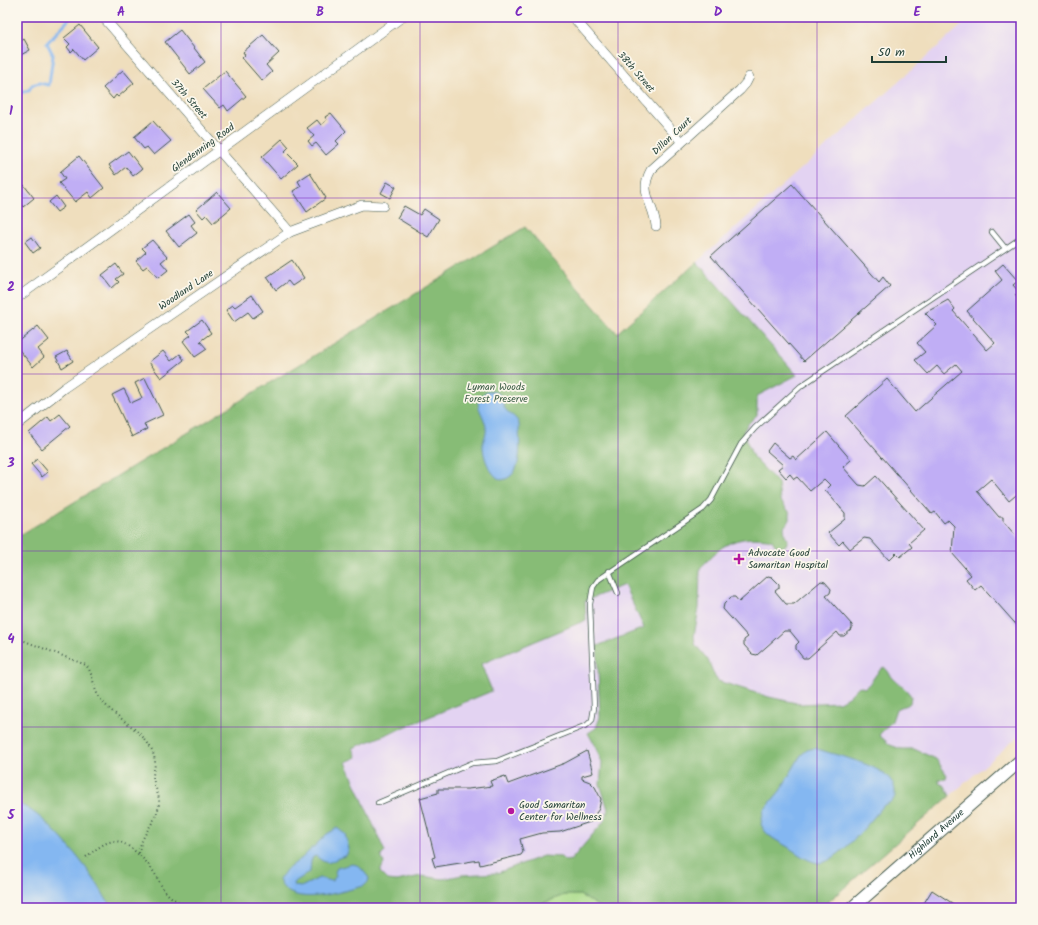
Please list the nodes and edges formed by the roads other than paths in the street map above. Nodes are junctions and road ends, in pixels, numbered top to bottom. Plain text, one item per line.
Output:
1 (102, 17) edge
2 (402, 17) edge
3 (573, 17) edge
4 (749, 77) dead end
5 (681, 141) junction
6 (219, 150) junction
7 (383, 206) dead end
8 (656, 226) dead end
9 (290, 232) junction
10 (992, 232) dead end
11 (1021, 238) edge
12 (1006, 248) junction
13 (17, 298) edge
14 (17, 425) edge
15 (609, 571) junction
16 (618, 592) dead end
17 (1021, 760) edge
18 (378, 803) dead end
19 (852, 908) edge

1 - 6 street, 37th Street
2 - 6 street, Glendenning Road
3 - 5 street, 38th Street
4 - 5 street, Dillon Court
5 - 8 street, Dillon Court
6 - 9 street, 37th Street
6 - 13 street, Glendenning Road
7 - 9 street, Woodland Lane
9 - 14 street, Woodland Lane
10 - 12 lane
11 - 12 lane
12 - 15 lane
15 - 16 lane
15 - 18 lane
17 - 19 main road, Highland Avenue

